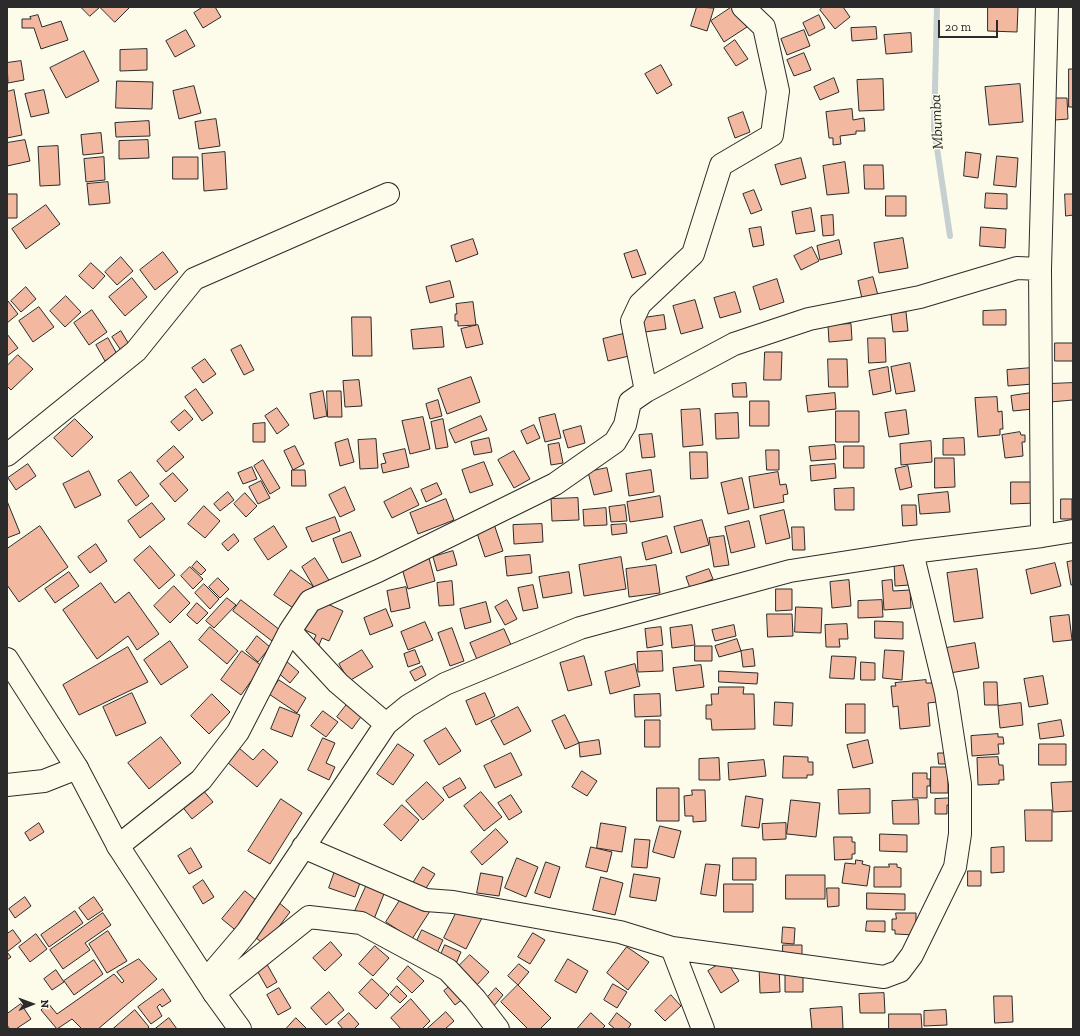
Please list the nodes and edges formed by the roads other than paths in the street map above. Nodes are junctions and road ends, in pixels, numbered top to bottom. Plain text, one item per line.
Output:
1 (744, 7) edge
2 (1047, 7) edge
3 (388, 194) dead end
4 (1040, 269) junction
5 (646, 391) junction
6 (7, 455) edge
7 (1073, 531) edge
8 (1042, 536) junction
9 (912, 552) junction
10 (290, 631) junction
11 (7, 659) edge
12 (386, 724) junction
13 (77, 768) junction
14 (7, 786) edge
15 (118, 846) junction
16 (303, 847) junction
17 (672, 948) junction
18 (210, 986) junction
19 (240, 1029) edge
20 (498, 1029) edge
21 (703, 1029) edge

1 - 5 main road
2 - 4 main road
3 - 6 main road
4 - 5 main road
4 - 8 main road
5 - 10 main road
7 - 8 main road
8 - 9 main road
9 - 12 main road
9 - 17 main road
10 - 12 main road
10 - 15 main road
11 - 13 main road
12 - 16 main road
13 - 14 main road
13 - 15 main road
15 - 18 main road
16 - 17 main road
16 - 18 main road
17 - 21 main road
18 - 19 main road
18 - 20 main road

